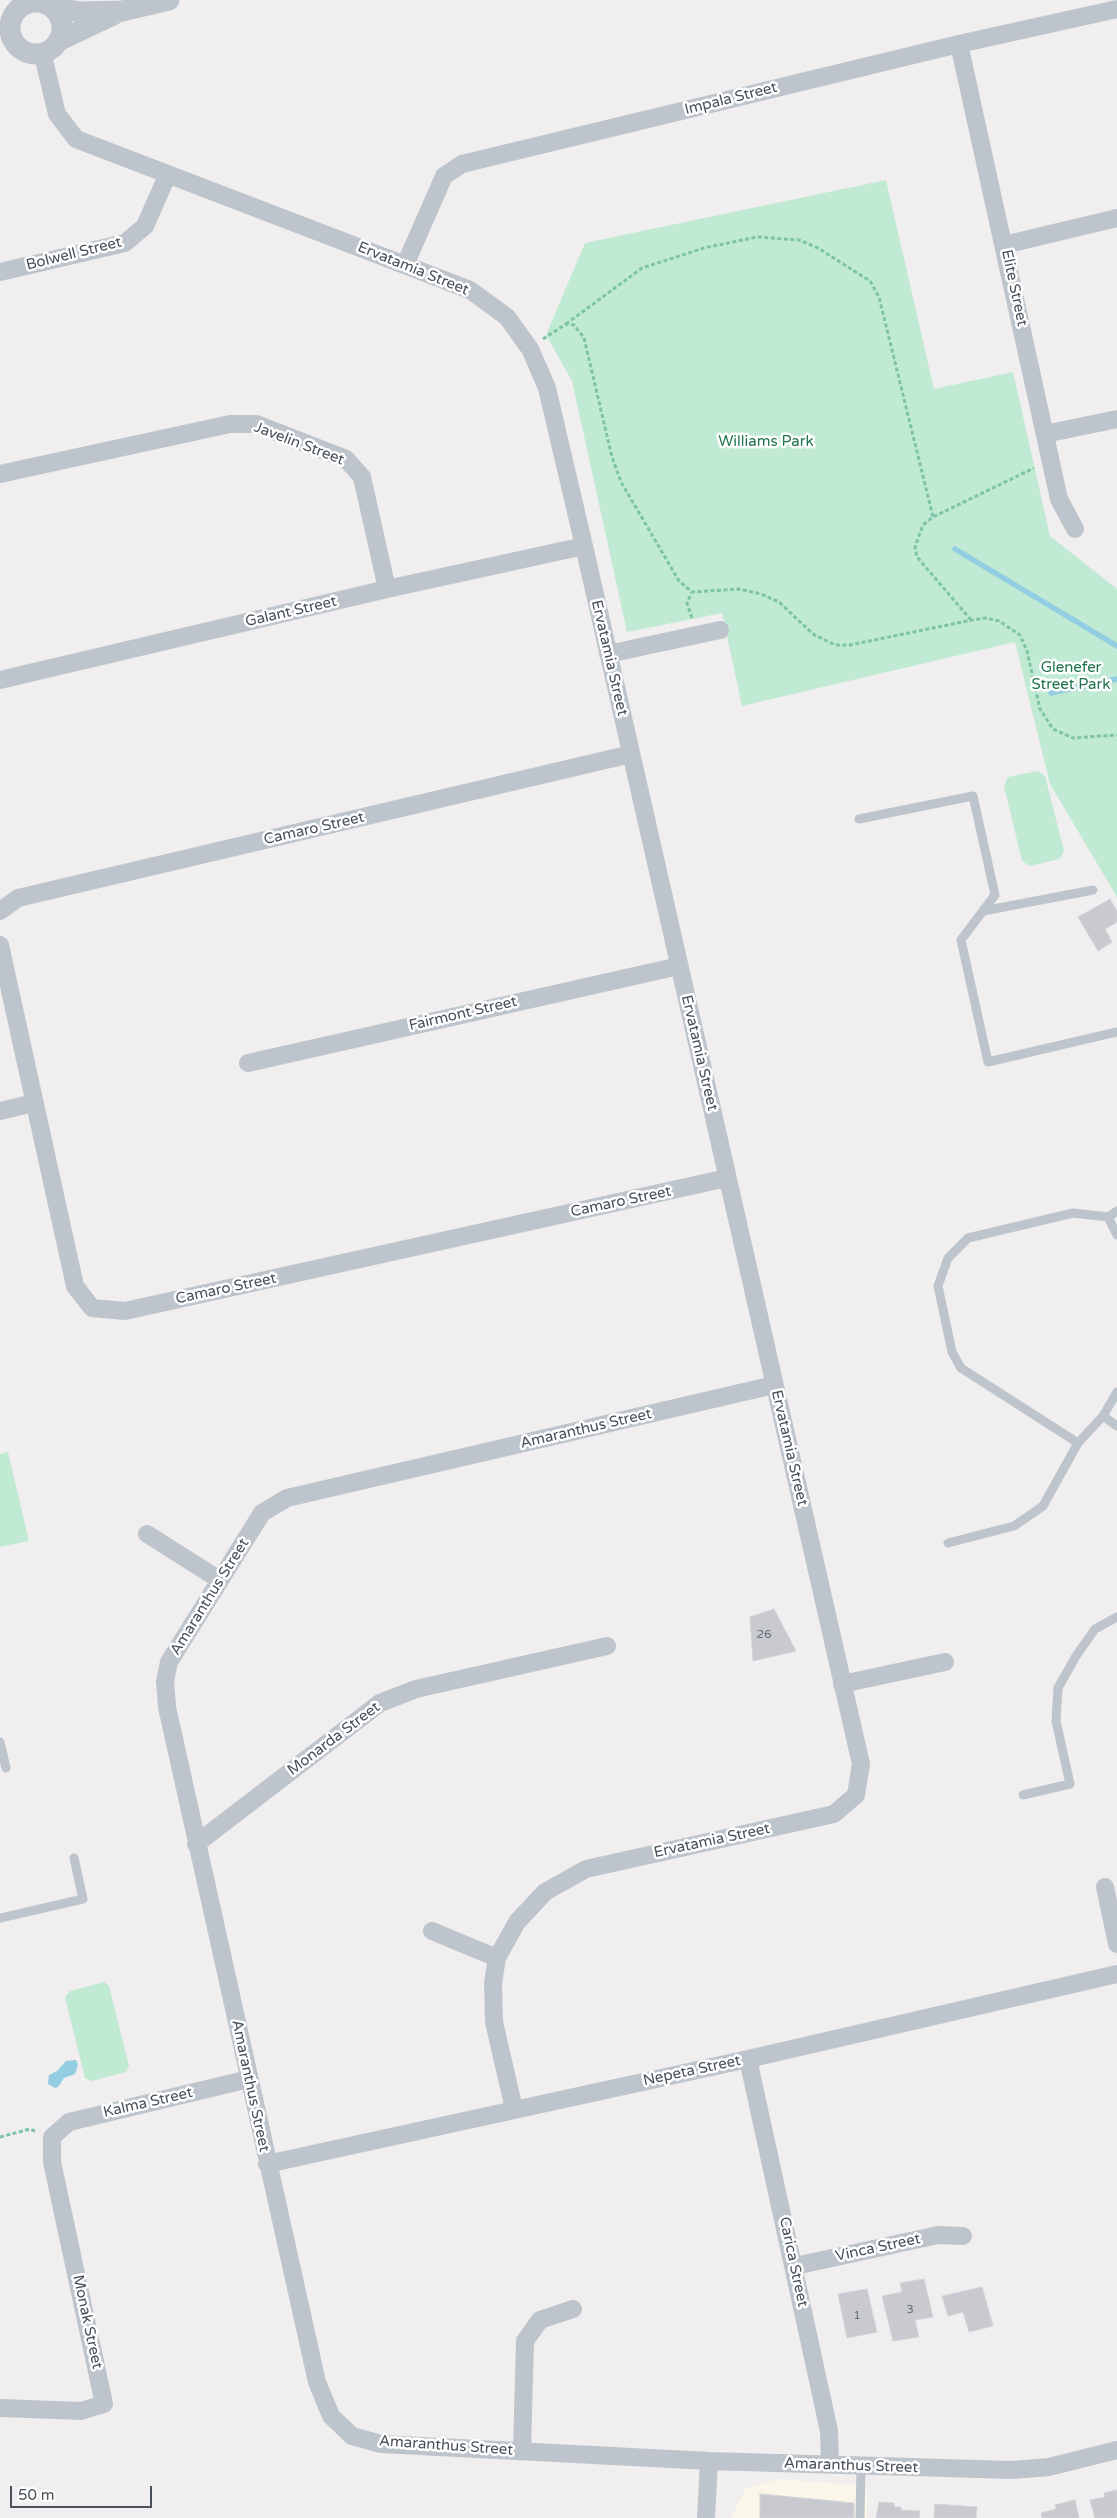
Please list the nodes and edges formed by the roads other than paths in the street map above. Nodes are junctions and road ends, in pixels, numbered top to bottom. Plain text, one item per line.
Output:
1 (169, 0) edge
2 (51, 8) junction
3 (19, 10) edge
4 (1117, 10) edge
5 (122, 11) junction
6 (959, 44) junction
7 (41, 48) junction
8 (0, 51) edge
9 (168, 174) junction
10 (1117, 218) edge
11 (1004, 245) junction
12 (405, 264) junction
13 (0, 272) edge
14 (1117, 419) edge
15 (1045, 434) junction
16 (0, 474) edge
17 (1075, 530) dead end
18 (584, 546) junction
19 (387, 589) junction
20 (720, 630) dead end
21 (608, 654) junction
22 (0, 680) edge
23 (631, 754) junction
24 (859, 819) dead end
25 (1093, 890) dead end
26 (0, 911) edge
27 (983, 911) junction
28 (0, 945) edge
29 (679, 966) junction
30 (1117, 1032) edge
31 (248, 1062) dead end
32 (34, 1103) junction
33 (0, 1111) edge
34 (727, 1178) junction
35 (1117, 1211) edge
36 (1108, 1217) junction
37 (1117, 1235) edge
38 (774, 1386) junction
39 (1117, 1392) edge
40 (1103, 1416) junction
41 (1117, 1426) edge
42 (1078, 1443) junction
43 (146, 1534) dead end
44 (948, 1542) dead end
45 (220, 1580) junction
46 (1117, 1617) edge
47 (607, 1646) dead end
48 (944, 1662) dead end
49 (842, 1684) junction
50 (0, 1742) edge
51 (6, 1768) dead end
52 (1023, 1795) dead end
53 (196, 1844) junction
54 (74, 1858) dead end
55 (1105, 1887) dead end
56 (0, 1918) edge
57 (432, 1931) dead end
58 (1117, 1944) edge
59 (497, 1958) junction
60 (1117, 1974) edge
61 (748, 2059) junction
62 (249, 2079) junction
63 (514, 2109) junction
64 (52, 2137) joint
65 (267, 2164) junction
66 (963, 2236) dead end
67 (795, 2266) junction
68 (573, 2309) dead end
69 (0, 2408) edge
70 (1117, 2450) edge
71 (522, 2451) junction
72 (709, 2461) junction
73 (830, 2466) junction
74 (861, 2468) junction
75 (706, 2518) edge
76 (860, 2518) edge

1 - 5 street
2 - 3 street
2 - 5 street
2 - 7 street
3 - 7 street
4 - 6 street, Impala Street
5 - 7 street
6 - 11 street, Elite Street
6 - 12 street, Impala Street
7 - 8 street
7 - 9 street, Ervatamia Street
9 - 12 street, Ervatamia Street
9 - 13 street, Bolwell Street
10 - 11 street
11 - 15 street, Elite Street
12 - 18 street, Ervatamia Street
14 - 15 street
15 - 17 street, Elite Street
16 - 19 street, Javelin Street
18 - 19 street, Galant Street
18 - 21 street, Ervatamia Street
19 - 22 street, Galant Street
20 - 21 street
21 - 23 street, Ervatamia Street
23 - 26 street, Camaro Street
23 - 29 street, Ervatamia Street
24 - 27 lane
25 - 27 lane
27 - 30 lane
28 - 32 street, Camaro Street
29 - 31 street, Fairmont Street
29 - 34 street, Ervatamia Street
32 - 33 street
32 - 34 street, Camaro Street
34 - 38 street, Ervatamia Street
35 - 36 lane
36 - 37 lane
36 - 42 lane
38 - 45 street, Amaranthus Street
38 - 49 street, Ervatamia Street
39 - 40 lane
40 - 41 lane
40 - 42 lane
42 - 44 lane
43 - 45 street
45 - 53 street, Amaranthus Street
46 - 52 lane
47 - 53 street, Monarda Street
48 - 49 street
49 - 59 street, Ervatamia Street
50 - 51 lane
53 - 62 street, Amaranthus Street
54 - 56 lane
55 - 58 street
57 - 59 street
59 - 63 street, Ervatamia Street
60 - 61 street, Nepeta Street
61 - 63 street, Nepeta Street
61 - 67 street, Carica Street
62 - 64 street, Kalma Street
62 - 65 street, Amaranthus Street
63 - 65 street, Nepeta Street
64 - 69 street, Monak Street
65 - 71 street, Amaranthus Street
66 - 67 street, Vinca Street
67 - 73 street, Carica Street
68 - 71 street
70 - 74 street, Amaranthus Street
71 - 72 street, Amaranthus Street
72 - 73 street, Amaranthus Street
72 - 75 street
73 - 74 street, Amaranthus Street
74 - 76 lane

